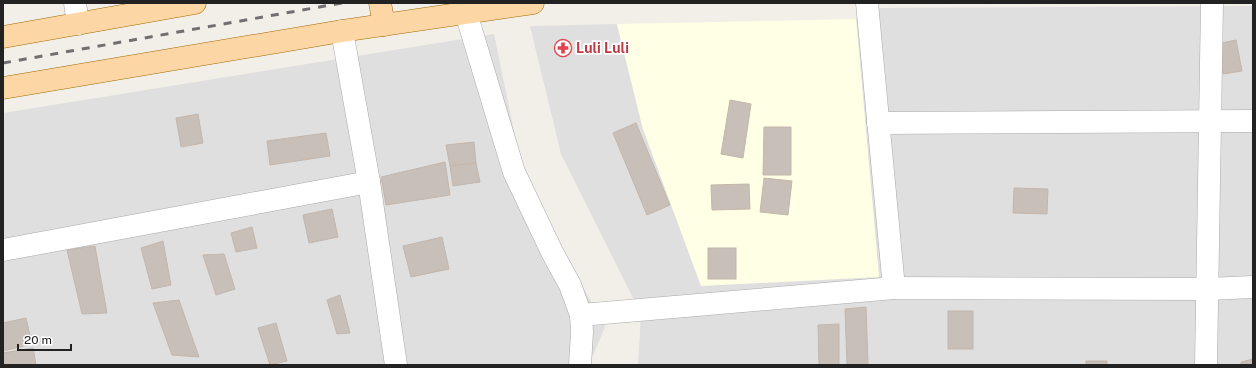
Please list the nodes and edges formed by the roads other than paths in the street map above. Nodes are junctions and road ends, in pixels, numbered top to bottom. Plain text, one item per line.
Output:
1 (195, 3) edge
2 (380, 3) edge
3 (533, 3) edge
4 (867, 3) edge
5 (1212, 3) edge
6 (465, 8) edge
7 (76, 13) edge
8 (384, 25) junction
9 (342, 31) junction
10 (3, 37) edge
11 (3, 88) edge
12 (1210, 121) junction
13 (1253, 121) edge
14 (878, 123) junction
15 (369, 182) junction
16 (3, 250) edge
17 (894, 288) junction
18 (1253, 288) edge
19 (1208, 289) junction
20 (581, 314) junction
21 (396, 365) edge
22 (580, 365) edge
23 (1206, 365) edge

1 - 7 main road
2 - 8 main road
3 - 6 main road
4 - 14 street
5 - 12 street
6 - 8 main road
6 - 20 street
7 - 10 main road
8 - 9 main road
9 - 11 main road
9 - 15 street
12 - 13 street
12 - 14 street
12 - 19 street
14 - 17 street
15 - 16 street
15 - 21 street
17 - 19 street
17 - 20 street
18 - 19 street
19 - 23 street
20 - 22 street

